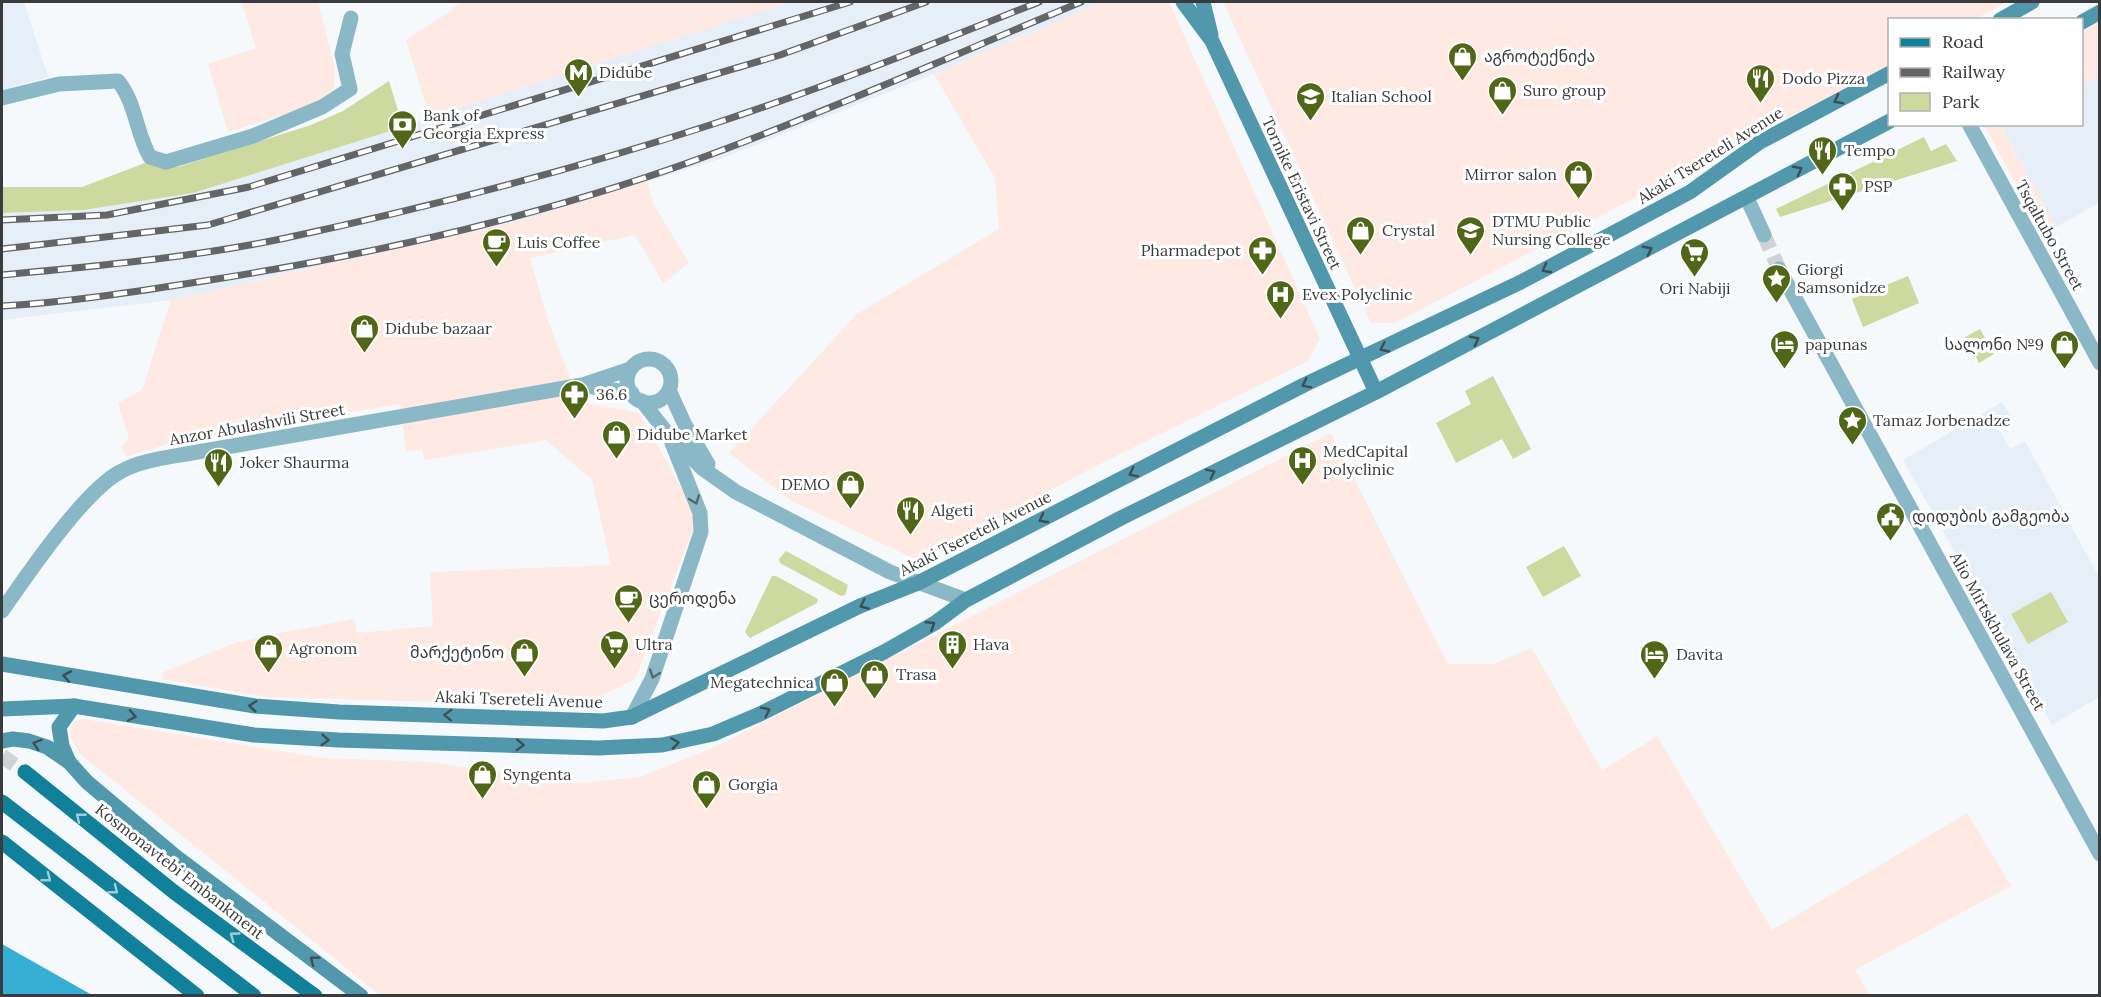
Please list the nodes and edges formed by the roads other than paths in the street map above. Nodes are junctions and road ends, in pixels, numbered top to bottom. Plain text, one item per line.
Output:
1 (1183, 2) edge
2 (1203, 2) edge
3 (2032, 2) edge
4 (2100, 12) edge
5 (351, 18) dead end
6 (2004, 18) edge
7 (2083, 21) edge
8 (1212, 40) junction
9 (1888, 74) edge
10 (2, 98) edge
11 (1888, 122) edge
12 (1970, 126) edge
13 (1747, 198) junction
14 (1764, 235) tunnel mouth
15 (1779, 269) tunnel mouth
16 (1359, 359) junction
17 (2100, 363) edge
18 (630, 369) junction
19 (582, 385) junction
20 (669, 390) junction
21 (1376, 392) junction
22 (637, 397) junction
23 (667, 432) junction
24 (720, 481) junction
25 (918, 583) junction
26 (966, 600) junction
27 (2, 611) edge
28 (2, 664) edge
29 (74, 706) junction
30 (2, 709) edge
31 (632, 717) junction
32 (2, 741) edge
33 (69, 762) junction
34 (25, 772) tunnel mouth
35 (2, 802) edge
36 (2, 842) edge
37 (2100, 854) edge
38 (197, 996) edge
39 (254, 996) edge
40 (315, 996) edge
41 (361, 996) edge

1 - 8 main road, Tornike Eristavi Street
2 - 8 main road, Tornike Eristavi Street
3 - 6 main road
4 - 7 main road
5 - 10 street
8 - 16 main road, Tornike Eristavi Street
9 -> 16 main road, Akaki Tsereteli Avenue
13 -> 11 main road
12 - 17 street, Tsqaltubo Street
13 - 14 street
21 -> 13 main road
15 - 37 street, Alio Mirtskhulava Street
16 - 21 main road, Tornike Eristavi Street
16 -> 25 main road, Akaki Tsereteli Avenue
18 - 19 street, Anzor Abulashvili Street
18 - 20 street
18 - 22 street
19 - 22 street, Anzor Abulashvili Street
19 - 27 street, Anzor Abulashvili Street
20 - 22 street
20 - 24 street
26 -> 21 main road
22 - 23 street
23 - 24 street
23 -> 31 street
24 - 25 street
25 - 26 street
25 -> 31 main road, Akaki Tsereteli Avenue
29 -> 26 main road
31 -> 28 main road, Akaki Tsereteli Avenue
29 - 30 main road
29 - 33 main road
33 -> 32 main road
41 -> 33 main road
40 -> 34 main road, Kosmonavtebi Embankment
35 -> 39 main road
36 -> 38 main road

